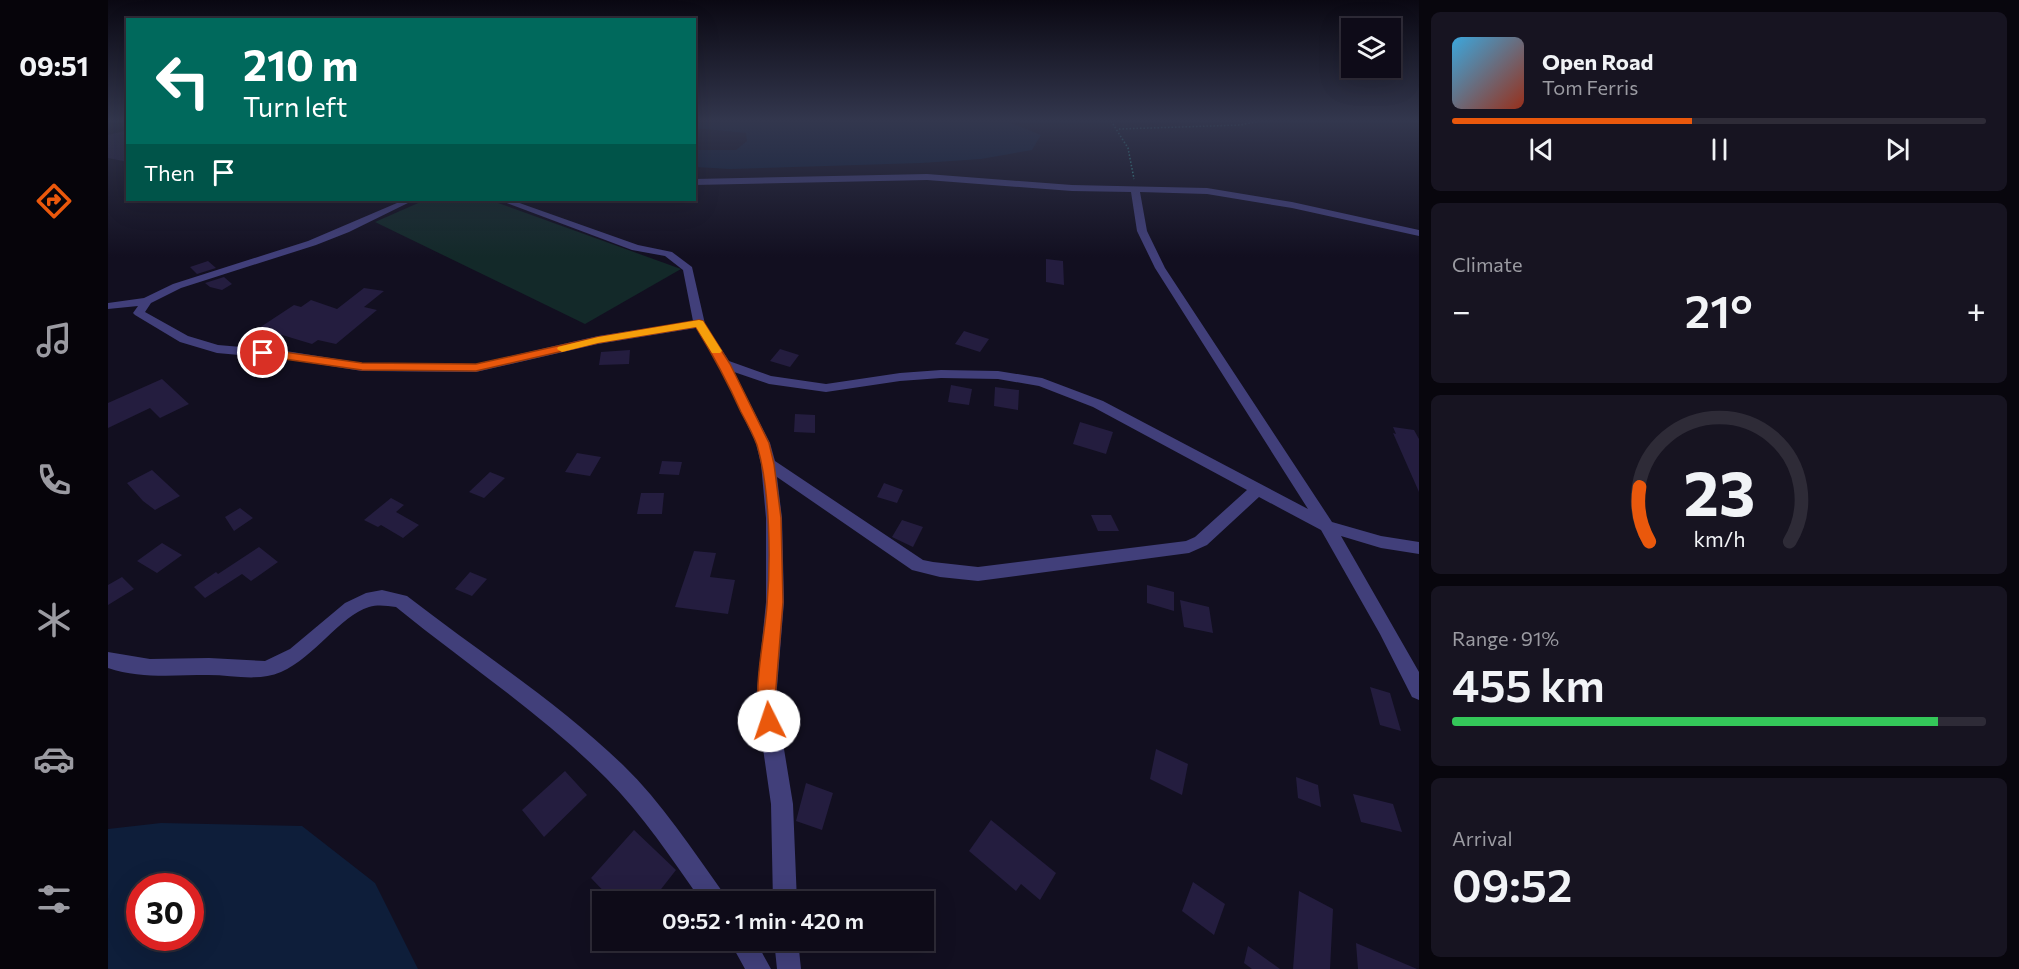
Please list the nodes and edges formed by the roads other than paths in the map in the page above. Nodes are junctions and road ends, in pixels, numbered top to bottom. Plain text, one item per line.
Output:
1 (696, 182) edge
2 (1134, 189) junction
3 (408, 201) edge
4 (507, 201) edge
5 (1419, 233) edge
6 (147, 301) junction
7 (108, 306) edge
8 (699, 324) junction
9 (724, 364) junction
10 (768, 464) junction
11 (1257, 490) junction
12 (1326, 526) junction
13 (1419, 548) edge
14 (108, 660) edge
15 (1419, 691) edge
16 (708, 891) edge
17 (785, 891) edge
18 (748, 951) edge
19 (787, 951) edge
20 (759, 969) edge
21 (789, 969) edge

1 - 2 street
2 - 5 street
2 - 12 street
3 - 6 street
4 - 8 street
6 - 7 street
6 - 8 street
8 - 9 street
9 - 10 street
9 - 11 street
10 - 11 street
10 - 17 street
11 - 12 street
12 - 13 street
12 - 15 street
14 - 16 street
18 - 20 street
19 - 21 street

